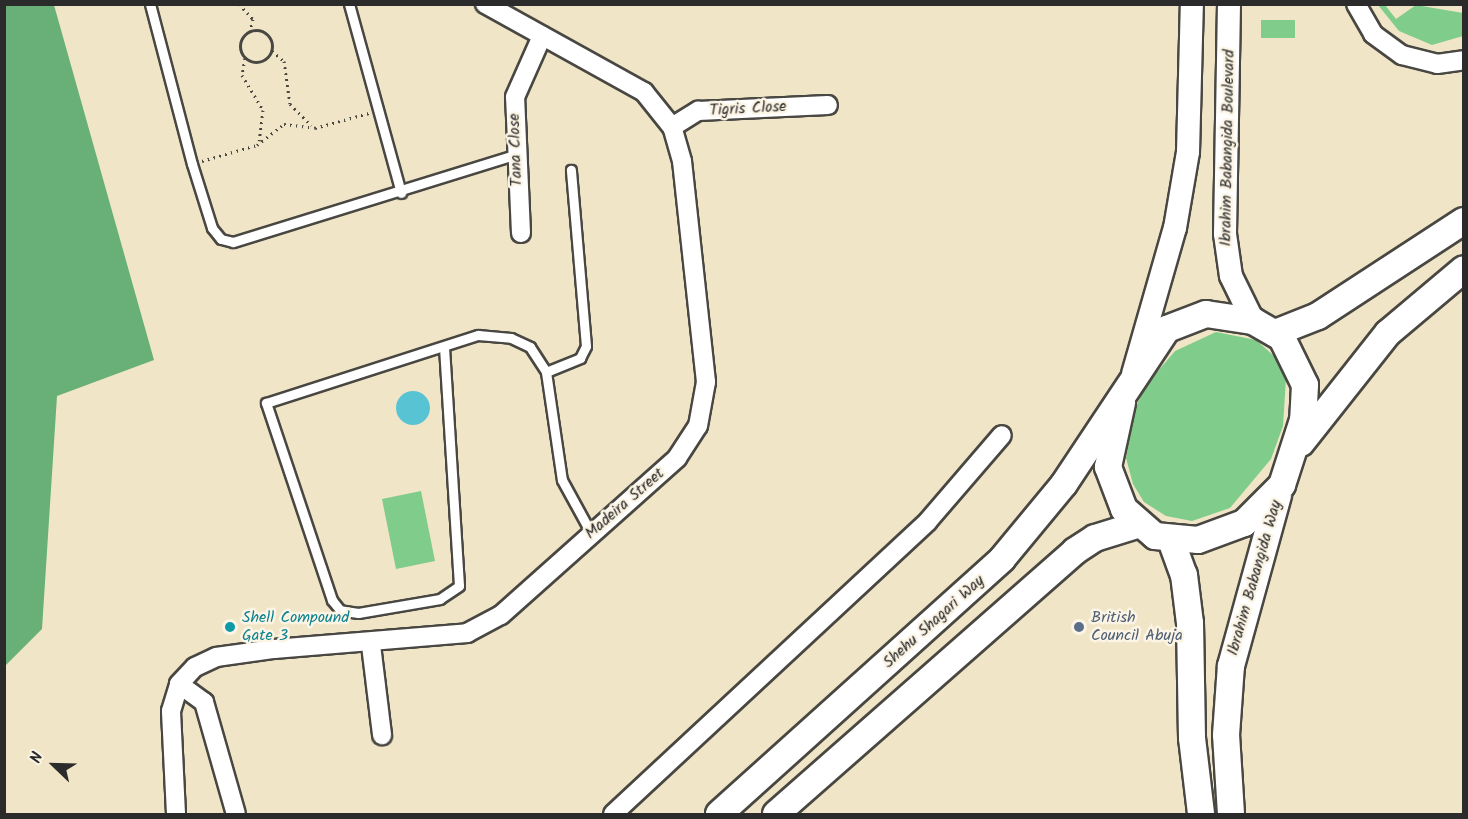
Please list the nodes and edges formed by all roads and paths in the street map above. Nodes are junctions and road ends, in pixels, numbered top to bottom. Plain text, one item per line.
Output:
1 (150, 4) edge
2 (239, 4) edge
3 (349, 4) edge
4 (485, 4) edge
5 (1192, 4) edge
6 (1229, 4) edge
7 (1356, 4) edge
8 (250, 31) junction
9 (542, 36) junction
10 (272, 51) junction
11 (245, 58) junction
12 (1464, 60) edge
13 (828, 105) dead end
14 (378, 111) junction
15 (672, 127) junction
16 (315, 128) junction
17 (257, 146) junction
18 (514, 155) junction
19 (192, 164) junction
20 (571, 170) dead end
21 (401, 193) junction
22 (1464, 221) edge
23 (521, 233) dead end
24 (1464, 269) edge
25 (1253, 321) junction
26 (1275, 333) junction
27 (444, 347) junction
28 (546, 372) junction
29 (1125, 395) junction
30 (1002, 435) dead end
31 (1295, 450) junction
32 (1282, 485) junction
33 (1137, 525) junction
34 (591, 533) junction
35 (1171, 540) junction
36 (370, 645) junction
37 (179, 684) junction
38 (382, 735) dead end
39 (176, 814) edge
40 (237, 814) edge
41 (613, 814) edge
42 (718, 814) edge
43 (776, 814) edge
44 (1201, 814) edge
45 (1231, 814) edge

1 - 19 lane
2 - 8 path
3 - 14 lane
4 - 9 street, Madeira Street
5 - 29 street
6 - 25 street, Ibrahim Babangida Boulevard
7 - 12 street
8 - 10 path
8 - 11 path
9 - 15 street, Madeira Street
9 - 18 street, Tana Close
10 - 11 path
10 - 16 path
11 - 17 path
13 - 15 street, Tigris Close
14 - 16 path
14 - 21 lane
15 - 34 street, Madeira Street
16 - 17 path
17 - 19 path
18 - 21 lane
18 - 23 street, Tana Close
19 - 21 lane
20 - 28 lane
22 - 26 main road
24 - 31 main road
25 - 26 main road
25 - 29 main road
26 - 31 main road
27 - 27 lane
27 - 28 lane
28 - 34 lane
29 - 33 main road
29 - 42 main road, Shehu Shagari Way
30 - 41 street
31 - 32 main road
32 - 35 main road
32 - 45 main road, Ibrahim Babangida Way
33 - 35 main road
33 - 43 main road
34 - 36 street, Madeira Street
35 - 44 main road
36 - 37 street, Madeira Street
36 - 38 street
37 - 39 street
37 - 40 street

